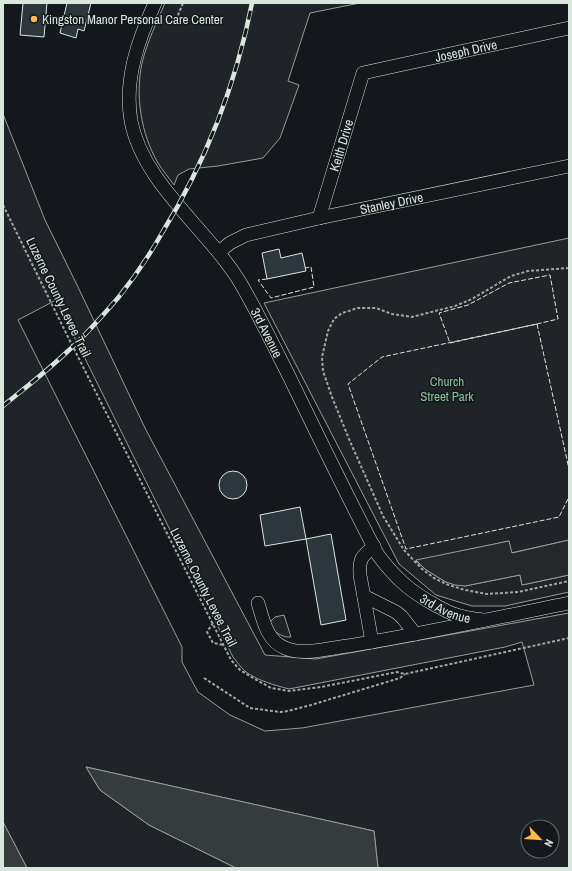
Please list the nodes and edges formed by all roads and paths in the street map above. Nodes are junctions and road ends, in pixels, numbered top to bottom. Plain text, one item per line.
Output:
1 (155, 3) edge
2 (183, 3) edge
3 (176, 20) dead end
4 (569, 28) edge
5 (363, 73) joint
6 (569, 166) edge
7 (3, 205) edge
8 (319, 218) junction
9 (219, 252) junction
10 (569, 268) edge
11 (374, 546) junction
12 (569, 581) edge
13 (364, 596) junction
14 (258, 603) dead end
15 (569, 603) edge
16 (484, 620) junction
17 (213, 623) junction
18 (416, 634) junction
19 (569, 638) edge
20 (372, 642) junction
21 (224, 645) junction
22 (404, 674) junction
23 (204, 678) dead end

1 - 9 street, 3rd Avenue
2 - 3 path
4 - 5 street, Joseph Drive
5 - 8 street, Keith Drive
6 - 8 street, Stanley Drive
7 - 17 path, Luzerne County Levee Trail
8 - 9 street, Stanley Drive
9 - 11 street, 3rd Avenue
10 - 12 path
11 - 13 street
11 - 16 street, 3rd Avenue
13 - 18 street
13 - 20 street
14 - 20 street
15 - 16 street
16 - 18 street
17 - 21 path, Luzerne County Levee Trail
17 - 21 path
18 - 20 street
19 - 22 path, Luzerne County Levee Trail
21 - 22 path, Luzerne County Levee Trail
22 - 23 path

